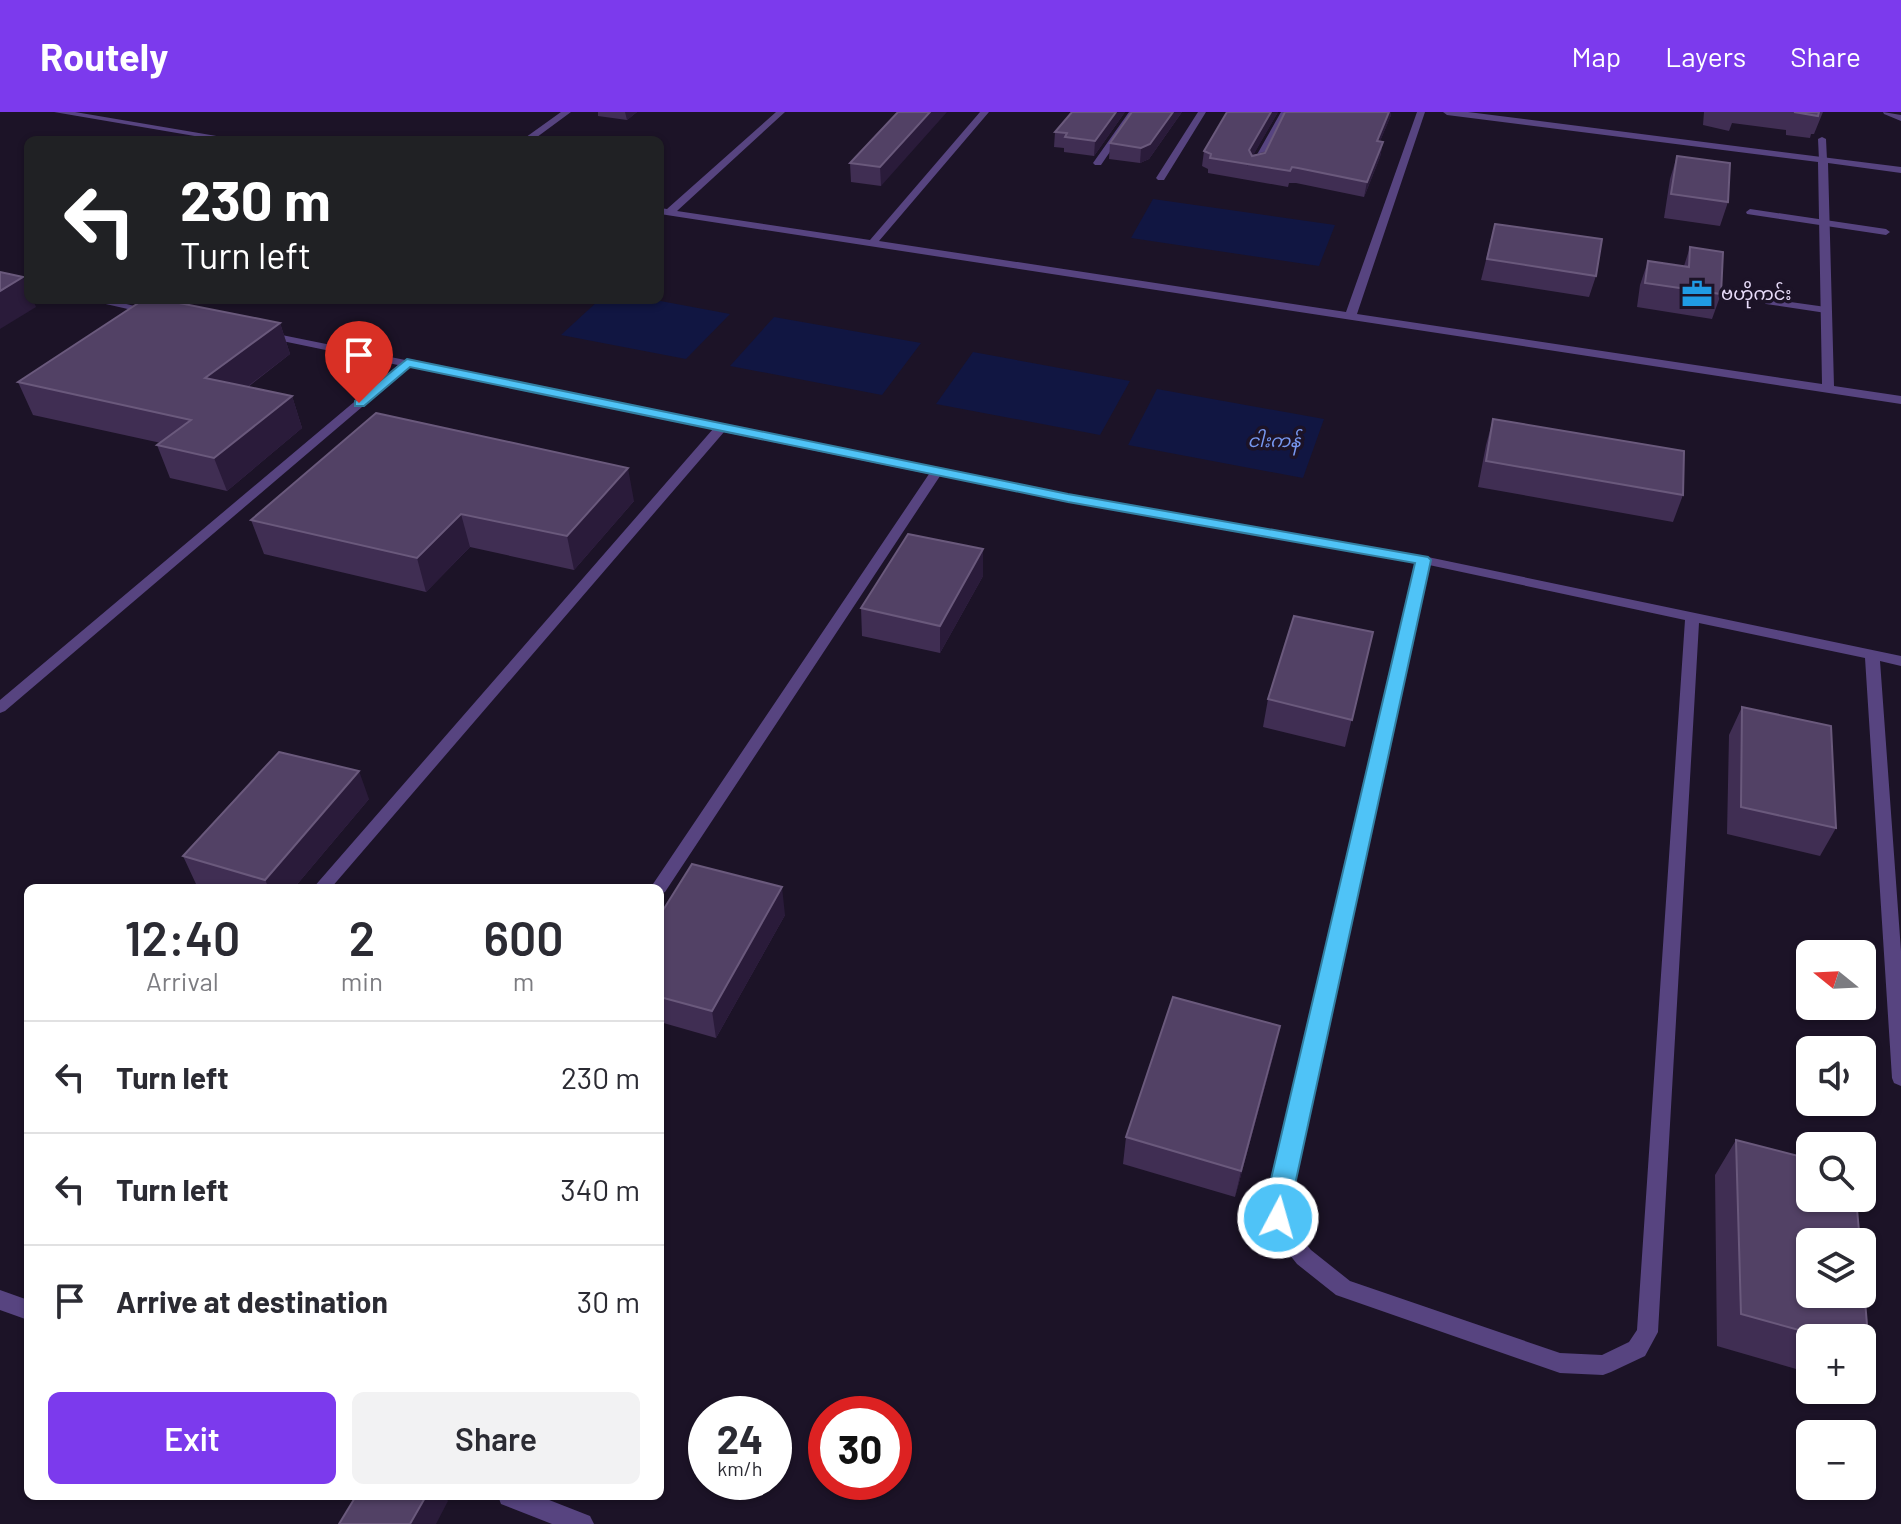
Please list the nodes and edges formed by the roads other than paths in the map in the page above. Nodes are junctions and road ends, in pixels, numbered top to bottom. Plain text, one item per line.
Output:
1 (58, 112) edge
2 (567, 112) edge
3 (781, 112) edge
4 (985, 112) edge
5 (1133, 112) edge
6 (1202, 112) edge
7 (1285, 112) edge
8 (1421, 112) edge
9 (1447, 112) edge
10 (1887, 112) edge
11 (86, 114) edge
12 (1901, 118) edge
13 (212, 136) edge
14 (533, 136) edge
15 (1822, 139) dead end
16 (1823, 160) junction
17 (1098, 163) dead end
18 (1255, 167) edge
19 (1901, 170) edge
20 (1161, 178) dead end
21 (664, 212) edge
22 (1750, 212) dead end
23 (1824, 223) junction
24 (1886, 232) dead end
25 (874, 241) junction
26 (1769, 302) dead end
27 (113, 304) edge
28 (1826, 310) junction
29 (168, 315) edge
30 (1350, 317) junction
31 (258, 333) edge
32 (407, 363) junction
33 (1828, 389) junction
34 (1901, 400) edge
35 (721, 427) junction
36 (938, 470) junction
37 (1423, 560) junction
38 (1692, 617) junction
39 (1872, 655) junction
40 (1901, 661) edge
41 (0, 708) edge
42 (324, 884) edge
43 (662, 884) edge
44 (1901, 1078) edge
45 (0, 1300) edge
46 (24, 1309) edge
47 (519, 1500) edge
48 (582, 1524) edge

1 - 11 street
2 - 14 street
3 - 21 street
4 - 25 street
5 - 17 street
6 - 20 street
7 - 18 street
8 - 30 street
9 - 16 street
10 - 12 street
11 - 13 street
15 - 16 lane
16 - 19 street
16 - 23 street
21 - 25 street
22 - 23 lane
23 - 24 lane
23 - 28 street
25 - 30 street
26 - 28 lane
27 - 29 street
28 - 33 street
30 - 33 street
31 - 32 street
32 - 35 street
32 - 41 street
33 - 34 street
35 - 36 street
35 - 42 street
36 - 37 street
36 - 43 street
37 - 38 street
37 - 38 street
38 - 39 street
39 - 40 street
39 - 44 street
45 - 46 street
47 - 48 street

